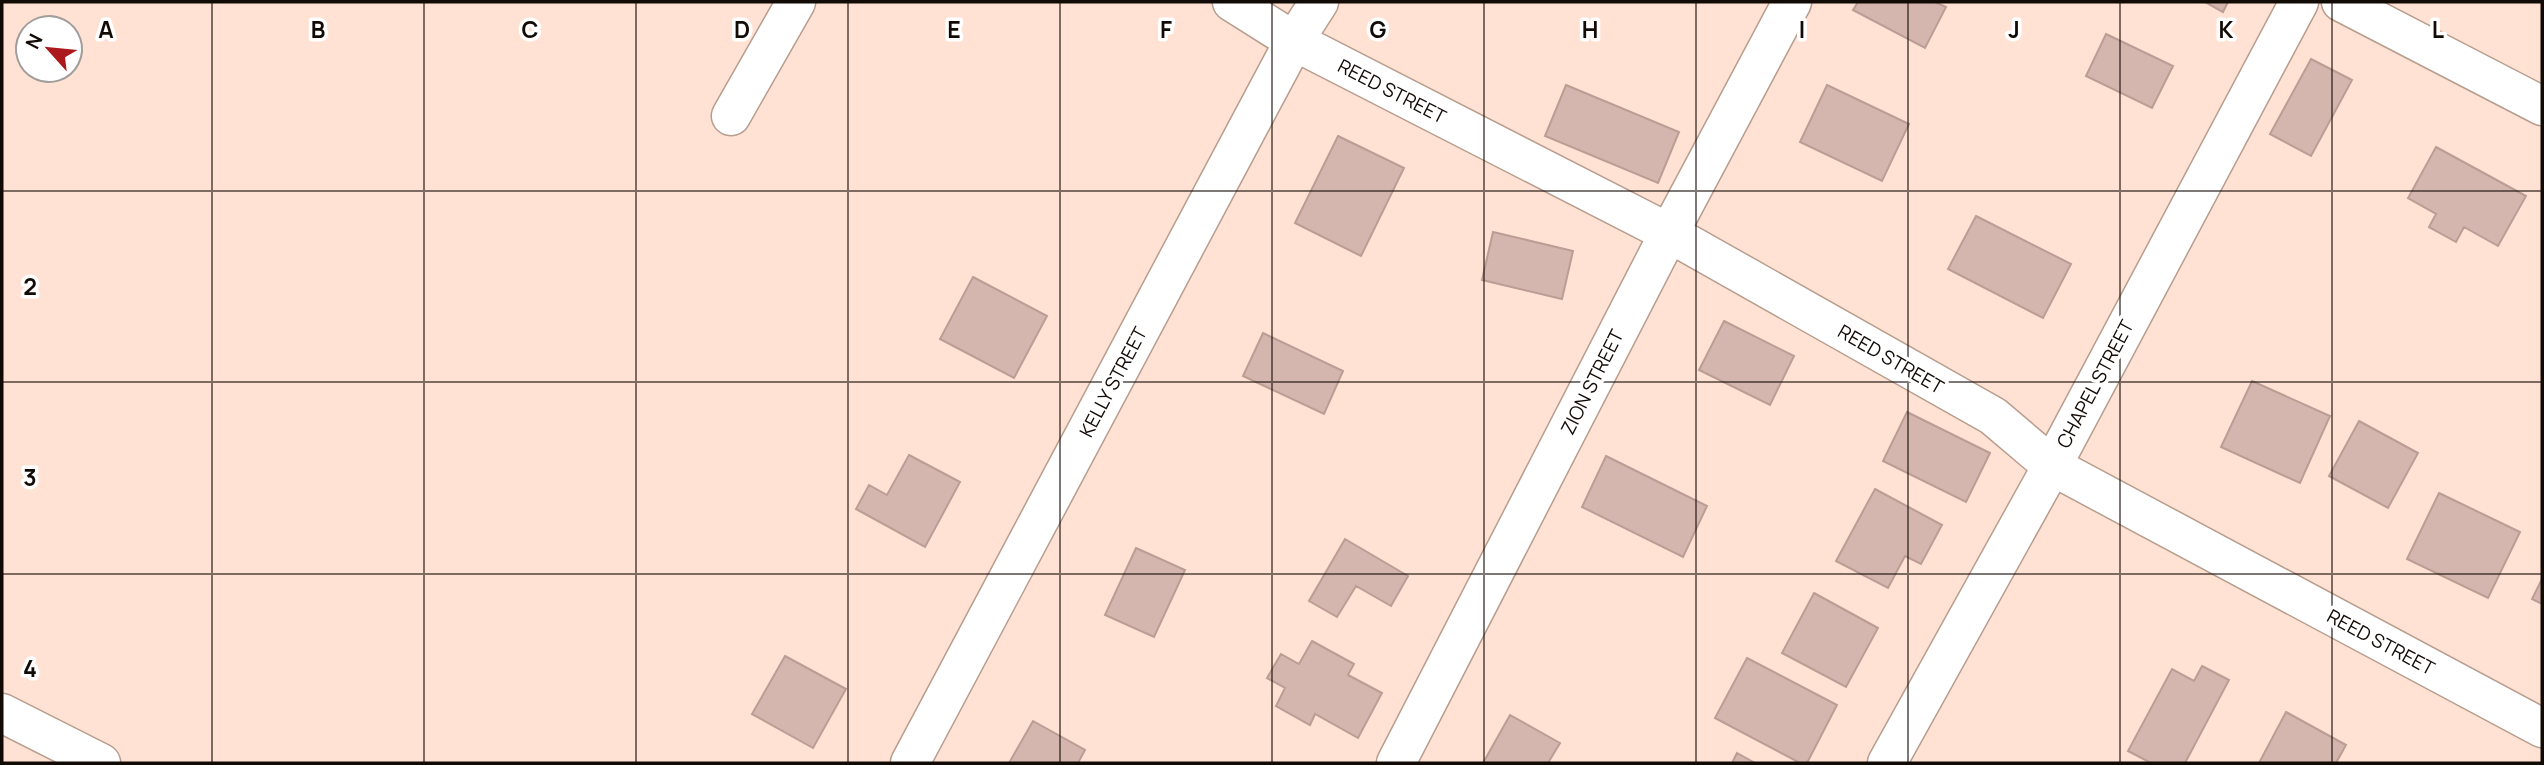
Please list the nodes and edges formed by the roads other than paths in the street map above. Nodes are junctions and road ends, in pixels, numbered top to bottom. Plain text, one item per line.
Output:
1 (796, 2) edge
2 (1233, 2) edge
3 (1319, 2) edge
4 (1792, 2) edge
5 (2299, 2) edge
6 (2342, 2) edge
7 (1294, 41) junction
8 (2542, 106) edge
9 (731, 116) dead end
10 (1669, 233) junction
11 (2052, 466) junction
12 (2, 713) edge
13 (2542, 728) edge
14 (101, 763) edge
15 (910, 763) edge
16 (1396, 763) edge
17 (1887, 763) edge

1 - 9 street
2 - 7 street, REED STREET
3 - 7 street, KELLY STREET
4 - 10 street, ZION STREET
5 - 11 street, CHAPEL STREET
6 - 8 street
7 - 10 street, REED STREET
7 - 15 street, KELLY STREET
10 - 11 street, REED STREET
10 - 16 street, ZION STREET
11 - 13 street, REED STREET
11 - 17 street, CHAPEL STREET
12 - 14 street

